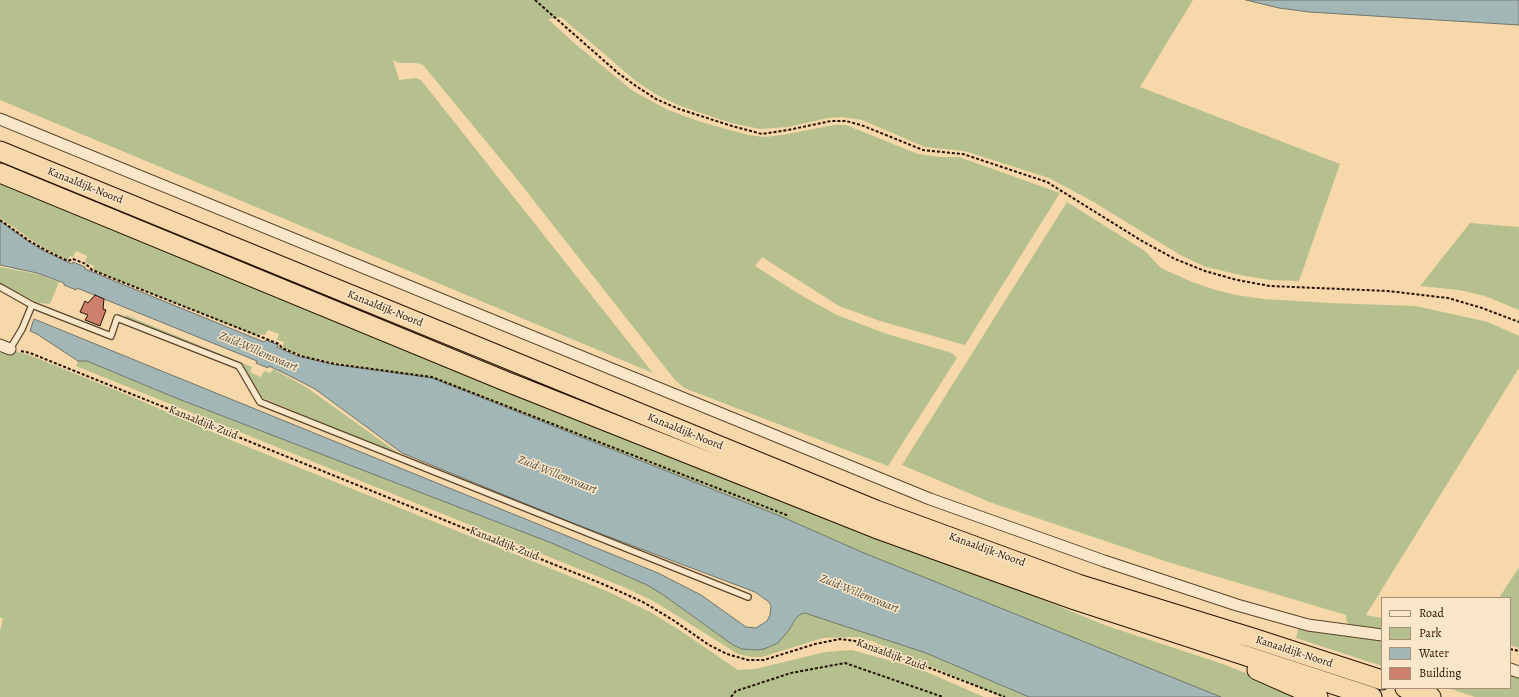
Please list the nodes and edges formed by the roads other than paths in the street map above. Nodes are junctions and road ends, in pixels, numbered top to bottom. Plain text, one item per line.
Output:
1 (0, 119) edge
2 (0, 151) edge
3 (0, 173) edge
4 (0, 287) edge
5 (32, 305) junction
6 (5, 347) edge
7 (748, 597) dead end
8 (1381, 635) edge
9 (1197, 640) junction
10 (1381, 680) edge
11 (1408, 689) edge
12 (1318, 697) edge
13 (1372, 697) edge
14 (1431, 697) edge

1 - 8 street
2 - 10 highway, Kanaaldijk-Noord
3 - 9 highway, Kanaaldijk-Noord
4 - 5 lane
5 - 6 lane
5 - 7 lane
9 - 12 highway
9 - 13 highway, Kanaaldijk-Noord
11 - 14 highway

